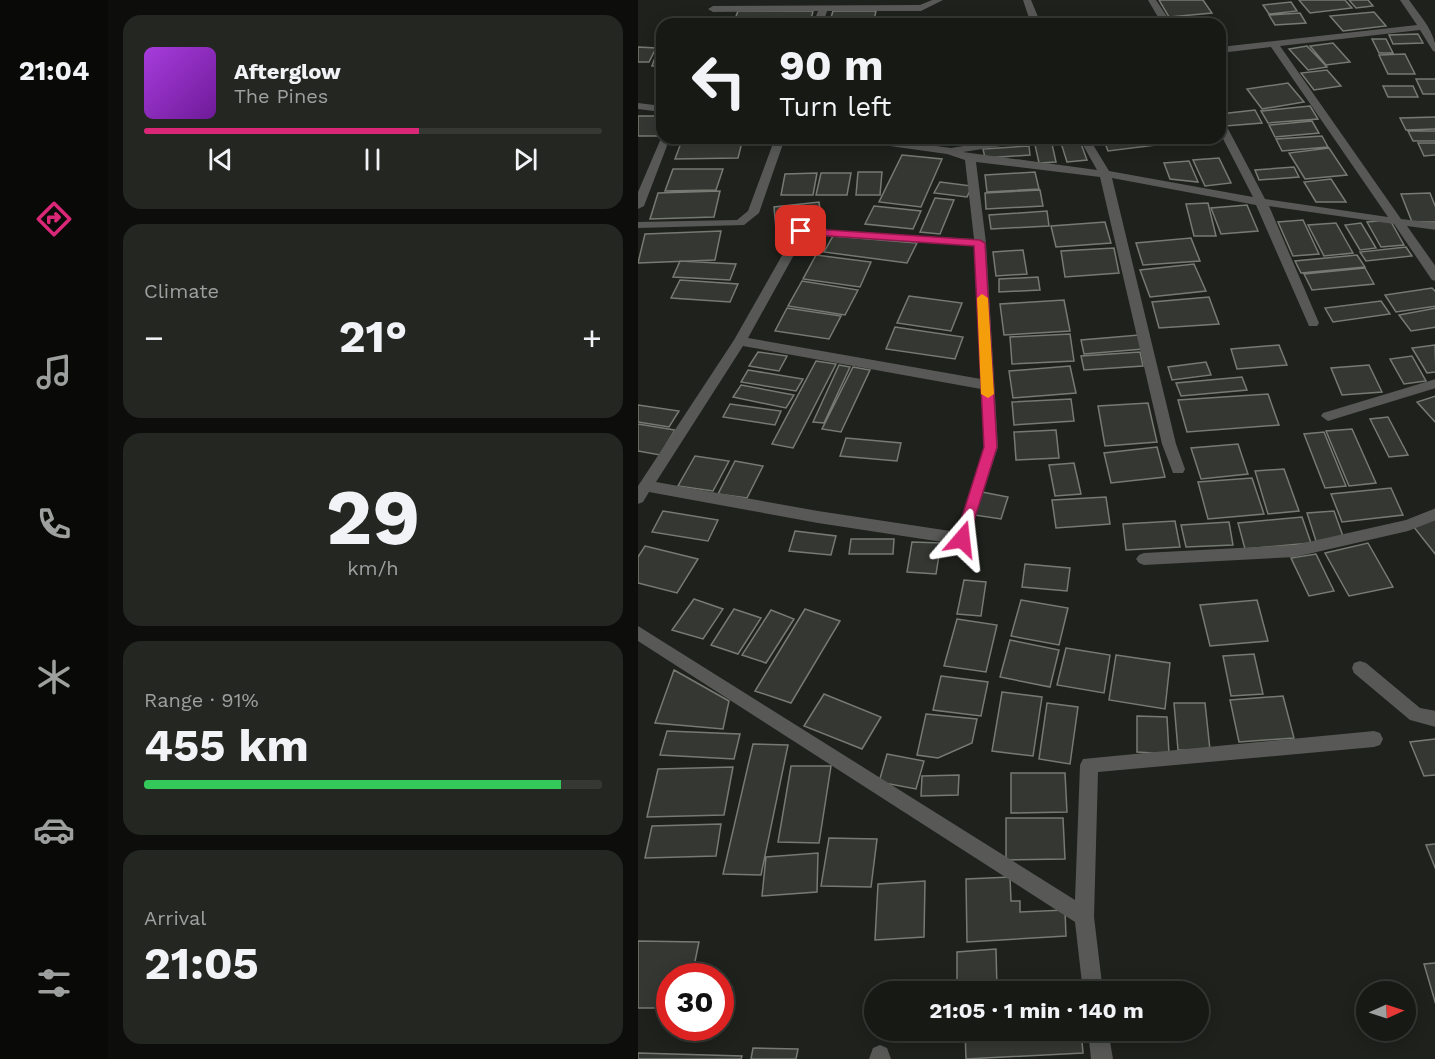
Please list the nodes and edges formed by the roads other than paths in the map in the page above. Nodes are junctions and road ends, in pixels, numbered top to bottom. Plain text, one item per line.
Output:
1 (939, 0) edge
2 (1026, 0) edge
3 (1152, 0) edge
4 (1404, 0) edge
5 (713, 9) edge
6 (823, 9) junction
7 (820, 18) edge
8 (1034, 18) edge
9 (1163, 18) edge
10 (1423, 27) junction
11 (1274, 44) junction
12 (1226, 49) edge
13 (1436, 49) edge
14 (638, 106) edge
15 (656, 108) edge
16 (1226, 135) edge
17 (663, 144) edge
18 (778, 144) edge
19 (898, 144) edge
20 (995, 144) edge
21 (1088, 144) edge
22 (949, 151) junction
23 (970, 158) junction
24 (1106, 174) junction
25 (1260, 202) junction
26 (638, 206) edge
27 (1398, 220) junction
28 (638, 225) edge
29 (1436, 227) edge
30 (980, 243) junction
31 (1436, 277) edge
32 (1313, 323) dead end
33 (740, 341) junction
34 (1436, 384) edge
35 (987, 385) junction
36 (1328, 416) dead end
37 (1178, 469) dead end
38 (646, 486) junction
39 (638, 498) edge
40 (1436, 514) edge
41 (1144, 559) dead end
42 (638, 633) edge
43 (1360, 668) dead end
44 (1436, 719) edge
45 (1374, 738) dead end
46 (1084, 917) junction
47 (1092, 981) edge
48 (1100, 1041) edge
49 (1102, 1059) edge

1 - 6 street
2 - 8 street
3 - 9 street
4 - 10 street
5 - 6 street
6 - 7 street
10 - 11 street
10 - 13 street
11 - 12 street
11 - 27 street
14 - 15 street
16 - 25 street
17 - 26 street
18 - 28 street
19 - 22 street
20 - 22 street
21 - 24 street
22 - 23 street
23 - 24 street
23 - 30 street
24 - 25 street
24 - 37 street
25 - 27 street
25 - 32 street
27 - 29 street
27 - 31 street
30 - 33 street
30 - 35 street
33 - 35 street
33 - 38 street
34 - 36 street
35 - 38 street
38 - 39 street
40 - 41 street
42 - 46 street
43 - 44 street
45 - 46 street
46 - 47 street
48 - 49 street

